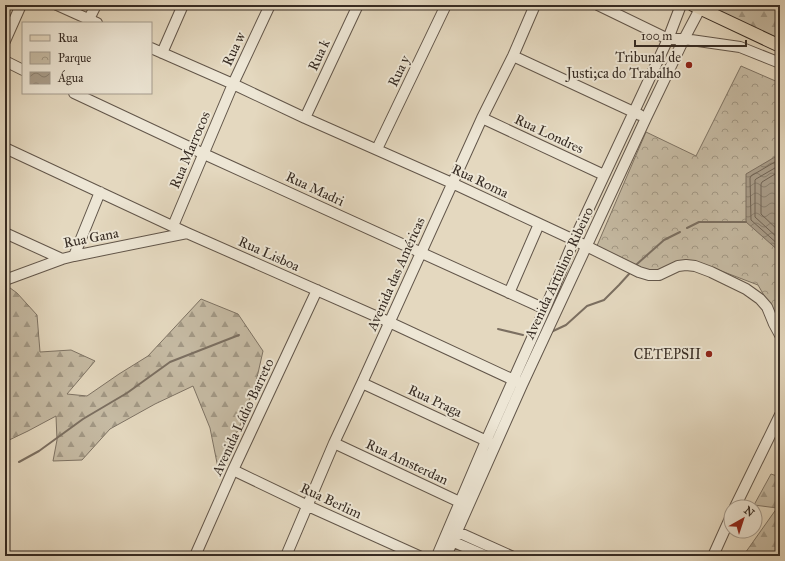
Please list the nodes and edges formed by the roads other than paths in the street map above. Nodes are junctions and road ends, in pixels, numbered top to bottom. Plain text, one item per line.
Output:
1 (21, 5) edge
2 (57, 5) edge
3 (96, 5) edge
4 (183, 5) edge
5 (270, 5) edge
6 (358, 5) edge
7 (446, 5) edge
8 (535, 5) edge
9 (598, 5) edge
10 (681, 5) edge
11 (699, 6) edge
12 (93, 21) edge
13 (668, 39) junction
14 (684, 39) junction
15 (5, 41) edge
16 (780, 46) edge
17 (152, 48) edge
18 (162, 53) junction
19 (513, 56) junction
20 (5, 61) edge
21 (780, 63) edge
22 (22, 70) edge
23 (233, 84) junction
24 (76, 94) edge
25 (634, 112) junction
26 (305, 118) junction
27 (482, 118) junction
28 (646, 118) junction
29 (5, 148) edge
30 (377, 149) junction
31 (204, 154) junction
32 (604, 175) junction
33 (452, 183) junction
34 (100, 192) junction
35 (539, 224) junction
36 (173, 226) junction
37 (5, 233) edge
38 (187, 233) junction
39 (574, 240) junction
40 (586, 247) junction
41 (421, 253) junction
42 (74, 256) junction
43 (62, 259) junction
44 (5, 280) edge
45 (317, 290) junction
46 (509, 293) junction
47 (545, 309) junction
48 (390, 322) junction
49 (780, 335) edge
50 (518, 382) junction
51 (362, 383) junction
52 (780, 415) edge
53 (334, 443) junction
54 (491, 443) junction
55 (233, 470) junction
56 (739, 499) edge
57 (464, 505) junction
58 (308, 506) junction
59 (723, 534) edge
60 (451, 535) junction
61 (195, 556) edge
62 (286, 556) edge
63 (419, 556) edge
64 (437, 556) edge
65 (446, 556) edge
66 (486, 556) edge
67 (511, 556) edge
68 (713, 556) edge

1 - 15 street
2 - 12 street
3 - 12 street
4 - 18 street
5 - 23 street, Rua w
6 - 26 street, Rua k
7 - 30 street, Rua y
8 - 19 street, Avenida das Américas
9 - 13 street
10 - 13 street, Avenida Artulino Ribeiro
11 - 14 street, Avenida Artulino Ribeiro
11 - 16 main road
13 - 14 street
13 - 25 street, Avenida Artulino Ribeiro
14 - 21 street
14 - 28 street, Avenida Artulino Ribeiro
17 - 18 street, Rua Roma
18 - 23 street, Rua Roma
19 - 25 street
19 - 27 street, Avenida das Américas
20 - 22 street
23 - 26 street, Rua Roma
23 - 31 street, Rua Marrocos
24 - 31 street, Rua Madri
25 - 28 street
25 - 32 street, Avenida Artulino Ribeiro
26 - 30 street, Rua Roma
27 - 32 street, Rua Londres
27 - 33 street, Avenida das Américas
28 - 40 street, Avenida Artulino Ribeiro
29 - 34 street, Rua Lisboa
30 - 33 street, Rua Roma
31 - 36 street, Rua Marrocos
31 - 41 street, Rua Madri
32 - 39 street, Avenida Artulino Ribeiro
33 - 35 street, Rua Roma
33 - 41 street, Avenida das Américas
34 - 36 street, Rua Lisboa
34 - 42 street
35 - 39 street, Rua Roma
35 - 46 street
36 - 38 street, Rua Lisboa
37 - 43 street, Rua Gana
38 - 42 street, Rua Gana
38 - 45 street, Rua Lisboa
39 - 40 street, Rua Roma
39 - 47 street, Avenida Artulino Ribeiro
40 - 49 street, Rua Roma
40 - 50 street, Avenida Artulino Ribeiro
41 - 46 street, Rua Madri
41 - 48 street, Avenida das Américas
42 - 43 street, Rua Gana
43 - 44 street
45 - 48 street, Rua Lisboa
45 - 55 street, Avenida Lídio Barreto
46 - 47 street, Rua Madri
47 - 50 street, Avenida Artulino Ribeiro
48 - 50 street, Rua Lisboa
48 - 51 street, Avenida das Américas
50 - 54 street, Avenida Artulino Ribeiro
51 - 53 street, Avenida das Américas
51 - 54 street, Rua Praga
52 - 56 street
53 - 57 street, Rua Amsterdan
53 - 58 street, Avenida das Américas
54 - 57 street, Avenida Artulino Ribeiro
55 - 58 street, Rua Berlim
55 - 61 street, Avenida Lídio Barreto
57 - 60 street, Avenida Artulino Ribeiro
58 - 62 street, Avenida das Américas
58 - 63 street, Rua Berlim
59 - 68 street
60 - 64 street, Avenida Artulino Ribeiro
60 - 65 street, Avenida Artulino Ribeiro
60 - 66 street
60 - 67 street

